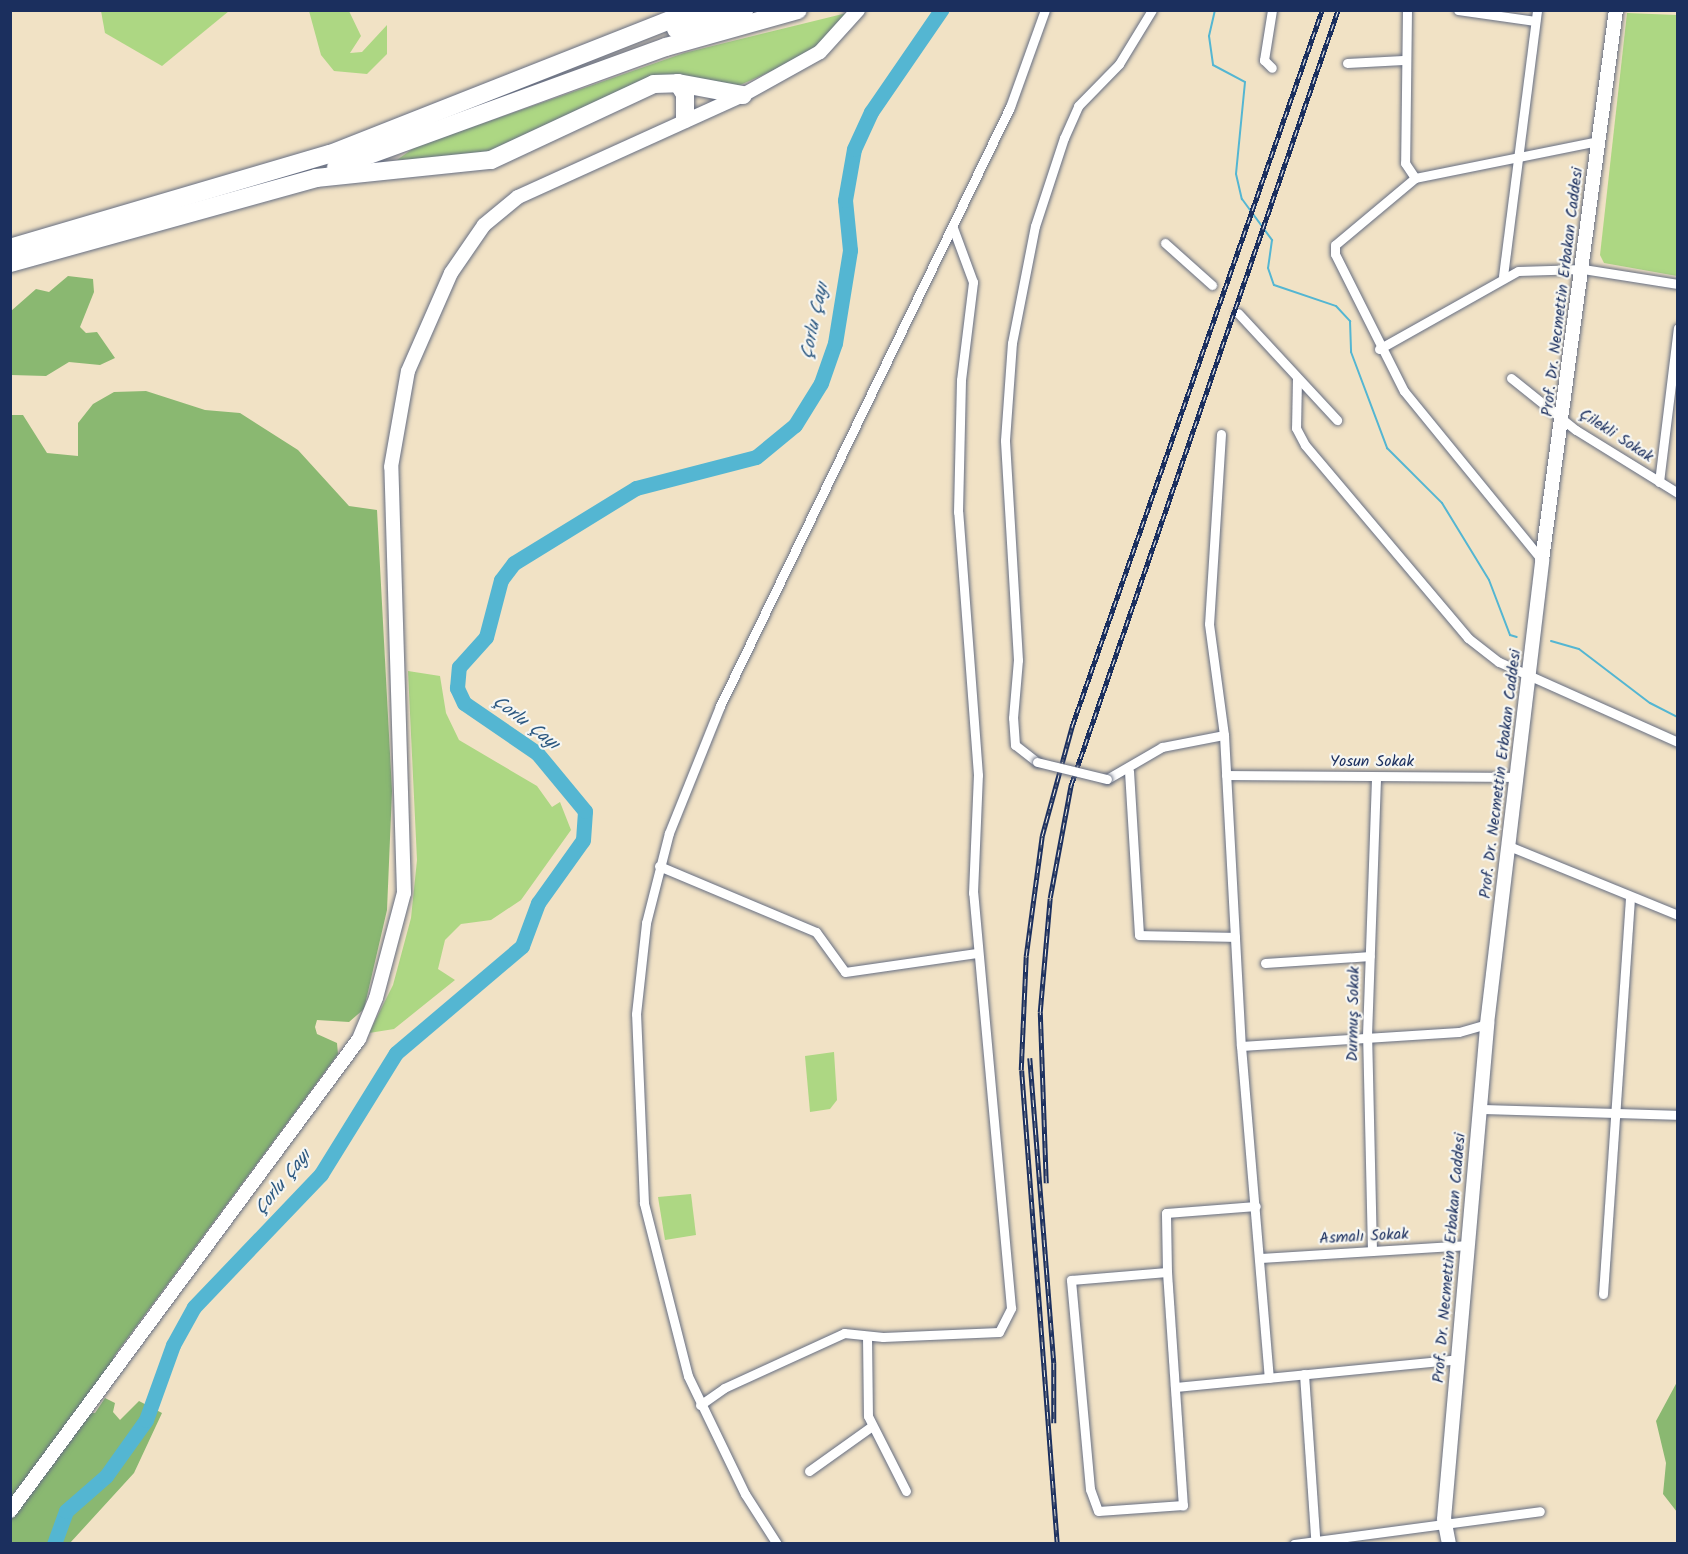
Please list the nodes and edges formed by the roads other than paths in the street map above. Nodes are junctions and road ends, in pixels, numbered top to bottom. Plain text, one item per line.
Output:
1 (696, 10) edge
2 (744, 10) edge
3 (798, 10) edge
4 (858, 10) edge
5 (1045, 10) edge
6 (1152, 10) edge
7 (1272, 10) edge
8 (1407, 10) edge
9 (1458, 10) edge
10 (1616, 10) edge
11 (1536, 16) edge
12 (602, 51) junction
13 (1403, 60) junction
14 (1347, 63) dead end
15 (1272, 68) dead end
16 (678, 83) junction
17 (743, 95) junction
18 (685, 119) junction
19 (1599, 141) junction
20 (1517, 158) junction
21 (1415, 178) junction
22 (189, 213) junction
23 (953, 228) junction
24 (1165, 243) dead end
25 (10, 248) edge
26 (10, 262) edge
27 (1583, 269) junction
28 (1503, 276) junction
29 (1677, 284) edge
30 (1212, 285) dead end
31 (1238, 313) dead end
32 (1677, 328) edge
33 (1379, 349) junction
34 (1297, 378) junction
35 (1511, 378) dead end
36 (1673, 403) edge
37 (1564, 418) junction
38 (1337, 420) dead end
39 (1221, 435) dead end
40 (1659, 482) junction
41 (1677, 493) edge
42 (1542, 560) junction
43 (1531, 673) junction
44 (1224, 735) junction
45 (1677, 742) edge
46 (1129, 771) junction
47 (1226, 775) junction
48 (1518, 777) junction
49 (1376, 778) junction
50 (1509, 846) junction
51 (659, 866) junction
52 (1630, 897) junction
53 (1677, 915) edge
54 (1235, 937) junction
55 (977, 953) junction
56 (1370, 956) junction
57 (1265, 963) dead end
58 (1487, 1024) junction
59 (1367, 1036) junction
60 (1241, 1046) junction
61 (1479, 1109) junction
62 (1614, 1113) junction
63 (1677, 1115) edge
64 (1256, 1206) junction
65 (1468, 1245) junction
66 (1372, 1251) junction
67 (1261, 1258) junction
68 (1167, 1272) junction
69 (1603, 1294) dead end
70 (867, 1336) junction
71 (1459, 1359) junction
72 (1304, 1374) junction
73 (1269, 1378) junction
74 (1175, 1387) junction
75 (700, 1405) junction
76 (872, 1426) junction
77 (809, 1471) dead end
78 (906, 1491) dead end
79 (10, 1511) edge
80 (1540, 1511) dead end
81 (1444, 1519) junction
82 (1314, 1537) junction
83 (777, 1544) edge
84 (1294, 1544) edge
85 (1449, 1544) edge

1 - 12 highway
2 - 12 highway
3 - 22 highway
4 - 17 street
5 - 23 street
6 - 46 street, bridge
7 - 15 street
8 - 13 street
9 - 11 street
10 - 19 street, Prof. Dr. Necmettin Erbakan Caddesi
11 - 20 street
12 - 25 highway
13 - 14 street
13 - 21 street
16 - 17 highway
16 - 18 highway
16 - 22 highway
17 - 18 street
18 - 79 street
19 - 20 street
19 - 27 street, Prof. Dr. Necmettin Erbakan Caddesi
20 - 21 street
20 - 28 street
21 - 33 street
22 - 26 highway
23 - 51 street
23 - 55 street
24 - 30 street
27 - 28 street
27 - 29 street
27 - 37 street, Prof. Dr. Necmettin Erbakan Caddesi
28 - 33 street
31 - 34 street
32 - 36 street
33 - 42 street
34 - 38 street
34 - 43 street
35 - 37 street, Çilekli Sokak
36 - 40 street
37 - 40 street, Çilekli Sokak
37 - 42 street, Prof. Dr. Necmettin Erbakan Caddesi
39 - 44 street
40 - 41 street, Çilekli Sokak
42 - 43 street, Prof. Dr. Necmettin Erbakan Caddesi
43 - 45 street
43 - 48 street, Prof. Dr. Necmettin Erbakan Caddesi
44 - 46 street
44 - 47 street
46 - 54 street
47 - 49 street, Yosun Sokak
47 - 54 street
48 - 49 street, Yosun Sokak
48 - 50 street, Prof. Dr. Necmettin Erbakan Caddesi
49 - 56 street, Durmuş Sokak
50 - 52 street
50 - 58 street, Prof. Dr. Necmettin Erbakan Caddesi
51 - 55 street
51 - 75 street
52 - 53 street
52 - 62 street
54 - 60 street
55 - 70 street
56 - 57 street
56 - 59 street, Durmuş Sokak
58 - 59 street
58 - 61 street, Prof. Dr. Necmettin Erbakan Caddesi
59 - 60 street
59 - 66 street, Durmuş Sokak
60 - 64 street
61 - 62 street
61 - 65 street, Prof. Dr. Necmettin Erbakan Caddesi
62 - 63 street
62 - 69 street
64 - 67 street
64 - 68 street
65 - 66 street, Asmalı Sokak
65 - 71 street, Prof. Dr. Necmettin Erbakan Caddesi
66 - 67 street, Asmalı Sokak
67 - 73 street
68 - 74 street
68 - 74 street
70 - 75 street
70 - 76 street
71 - 72 street
71 - 81 street, Prof. Dr. Necmettin Erbakan Caddesi
72 - 73 street
72 - 82 street
73 - 74 street
75 - 83 street
76 - 77 street
76 - 78 street
80 - 81 street
81 - 82 street
81 - 85 street, Prof. Dr. Necmettin Erbakan Caddesi
82 - 84 street

